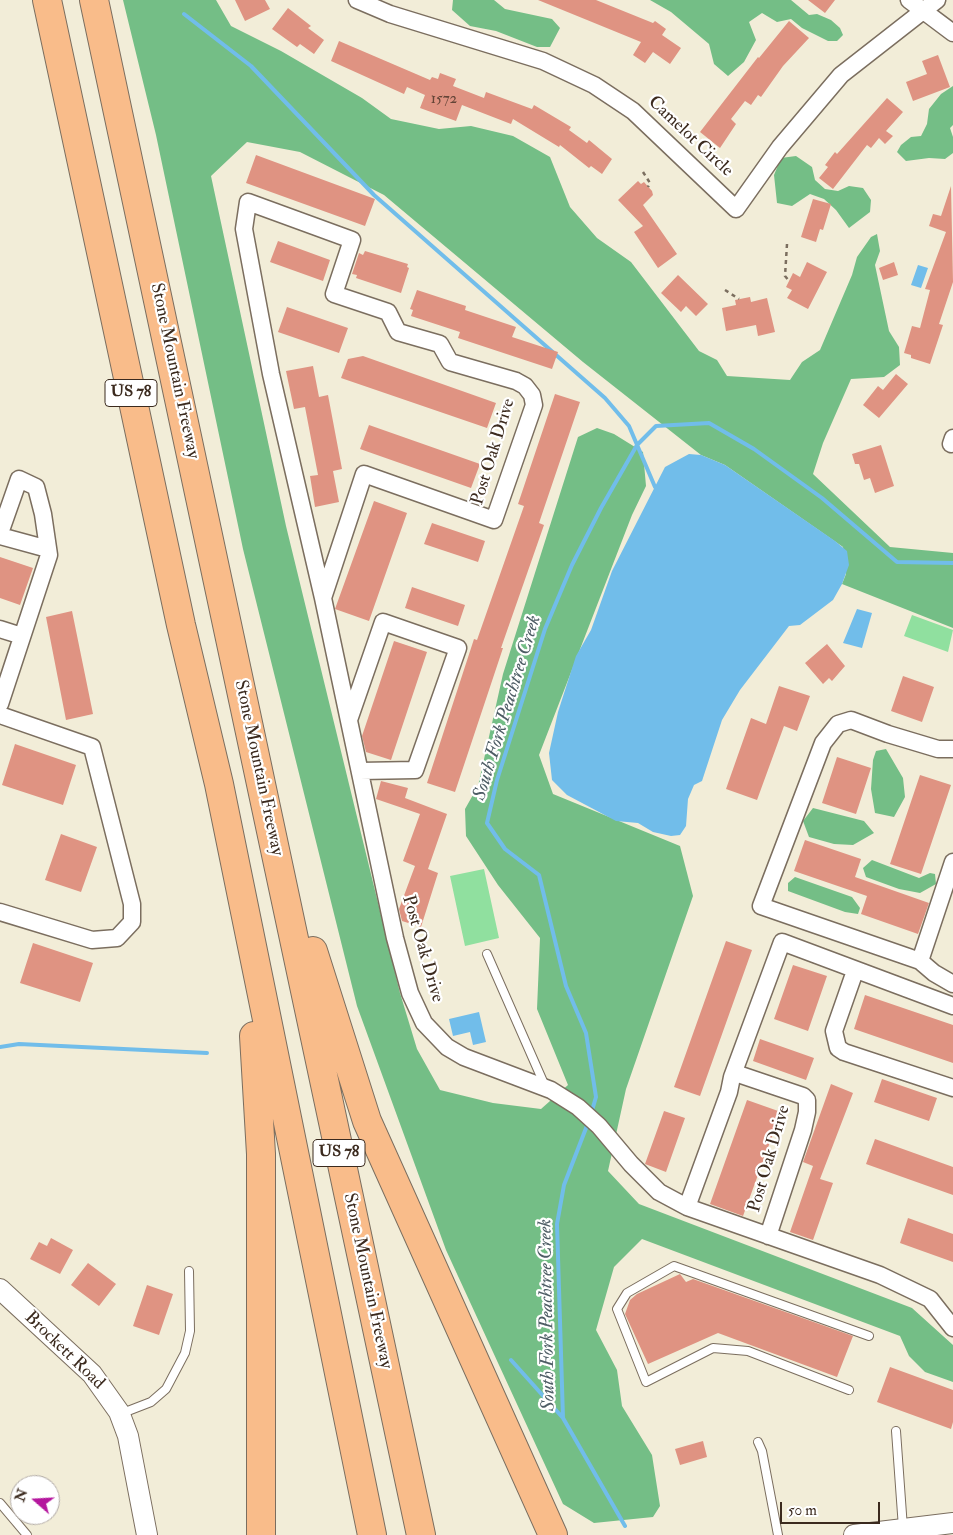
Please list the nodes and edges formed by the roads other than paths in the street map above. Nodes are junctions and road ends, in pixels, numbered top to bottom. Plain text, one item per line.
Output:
1 (47, 0) edge
2 (94, 0) edge
3 (357, 0) edge
4 (909, 0) edge
5 (937, 0) edge
6 (923, 10) junction
7 (953, 33) edge
8 (0, 534) edge
9 (48, 549) junction
10 (323, 598) junction
11 (0, 629) edge
12 (22, 636) junction
13 (0, 704) edge
14 (0, 715) edge
15 (349, 720) junction
16 (953, 749) edge
17 (258, 770) junction
18 (360, 770) junction
19 (220, 784) junction
20 (953, 862) edge
21 (0, 912) edge
22 (487, 954) dead end
23 (920, 961) junction
24 (855, 971) junction
25 (953, 984) edge
26 (953, 1006) edge
27 (732, 1077) junction
28 (546, 1088) junction
29 (953, 1088) edge
30 (687, 1207) junction
31 (768, 1236) junction
32 (189, 1271) dead end
33 (0, 1289) edge
34 (953, 1328) edge
35 (870, 1336) dead end
36 (850, 1390) dead end
37 (120, 1414) junction
38 (896, 1431) dead end
39 (758, 1442) dead end
40 (0, 1503) edge
41 (953, 1523) edge
42 (903, 1532) edge
43 (27, 1535) edge
44 (147, 1535) edge
45 (261, 1535) edge
46 (372, 1535) edge
47 (421, 1535) edge
48 (554, 1535) edge
49 (778, 1535) edge
50 (854, 1535) edge

1 - 19 highway, US 78
2 - 17 highway, Stone Mountain Freeway / US 78
3 - 6 street, Camelot Circle
4 - 6 street
5 - 6 street, Camelot Circle
6 - 7 street
8 - 9 street
8 - 9 street
9 - 12 street
10 - 10 street, Post Oak Drive
10 - 15 street, Post Oak Drive
11 - 12 street
12 - 13 street
14 - 21 street
15 - 18 street, Post Oak Drive
15 - 18 street
16 - 23 street
17 - 47 highway, Stone Mountain Freeway / US 78
17 - 48 highway
18 - 28 street, Post Oak Drive
19 - 45 highway
19 - 46 highway, US 78
20 - 23 street
22 - 28 lane
23 - 25 street
24 - 26 street
24 - 27 street
24 - 29 street
27 - 30 street
27 - 31 street, Post Oak Drive
28 - 30 street, Post Oak Drive
30 - 31 street, Post Oak Drive
31 - 34 street, Post Oak Drive
32 - 37 lane
33 - 37 street, Brockett Road
35 - 36 lane
37 - 44 street, Brockett Road
38 - 42 lane
39 - 49 lane
40 - 43 lane
41 - 42 street
42 - 50 street

